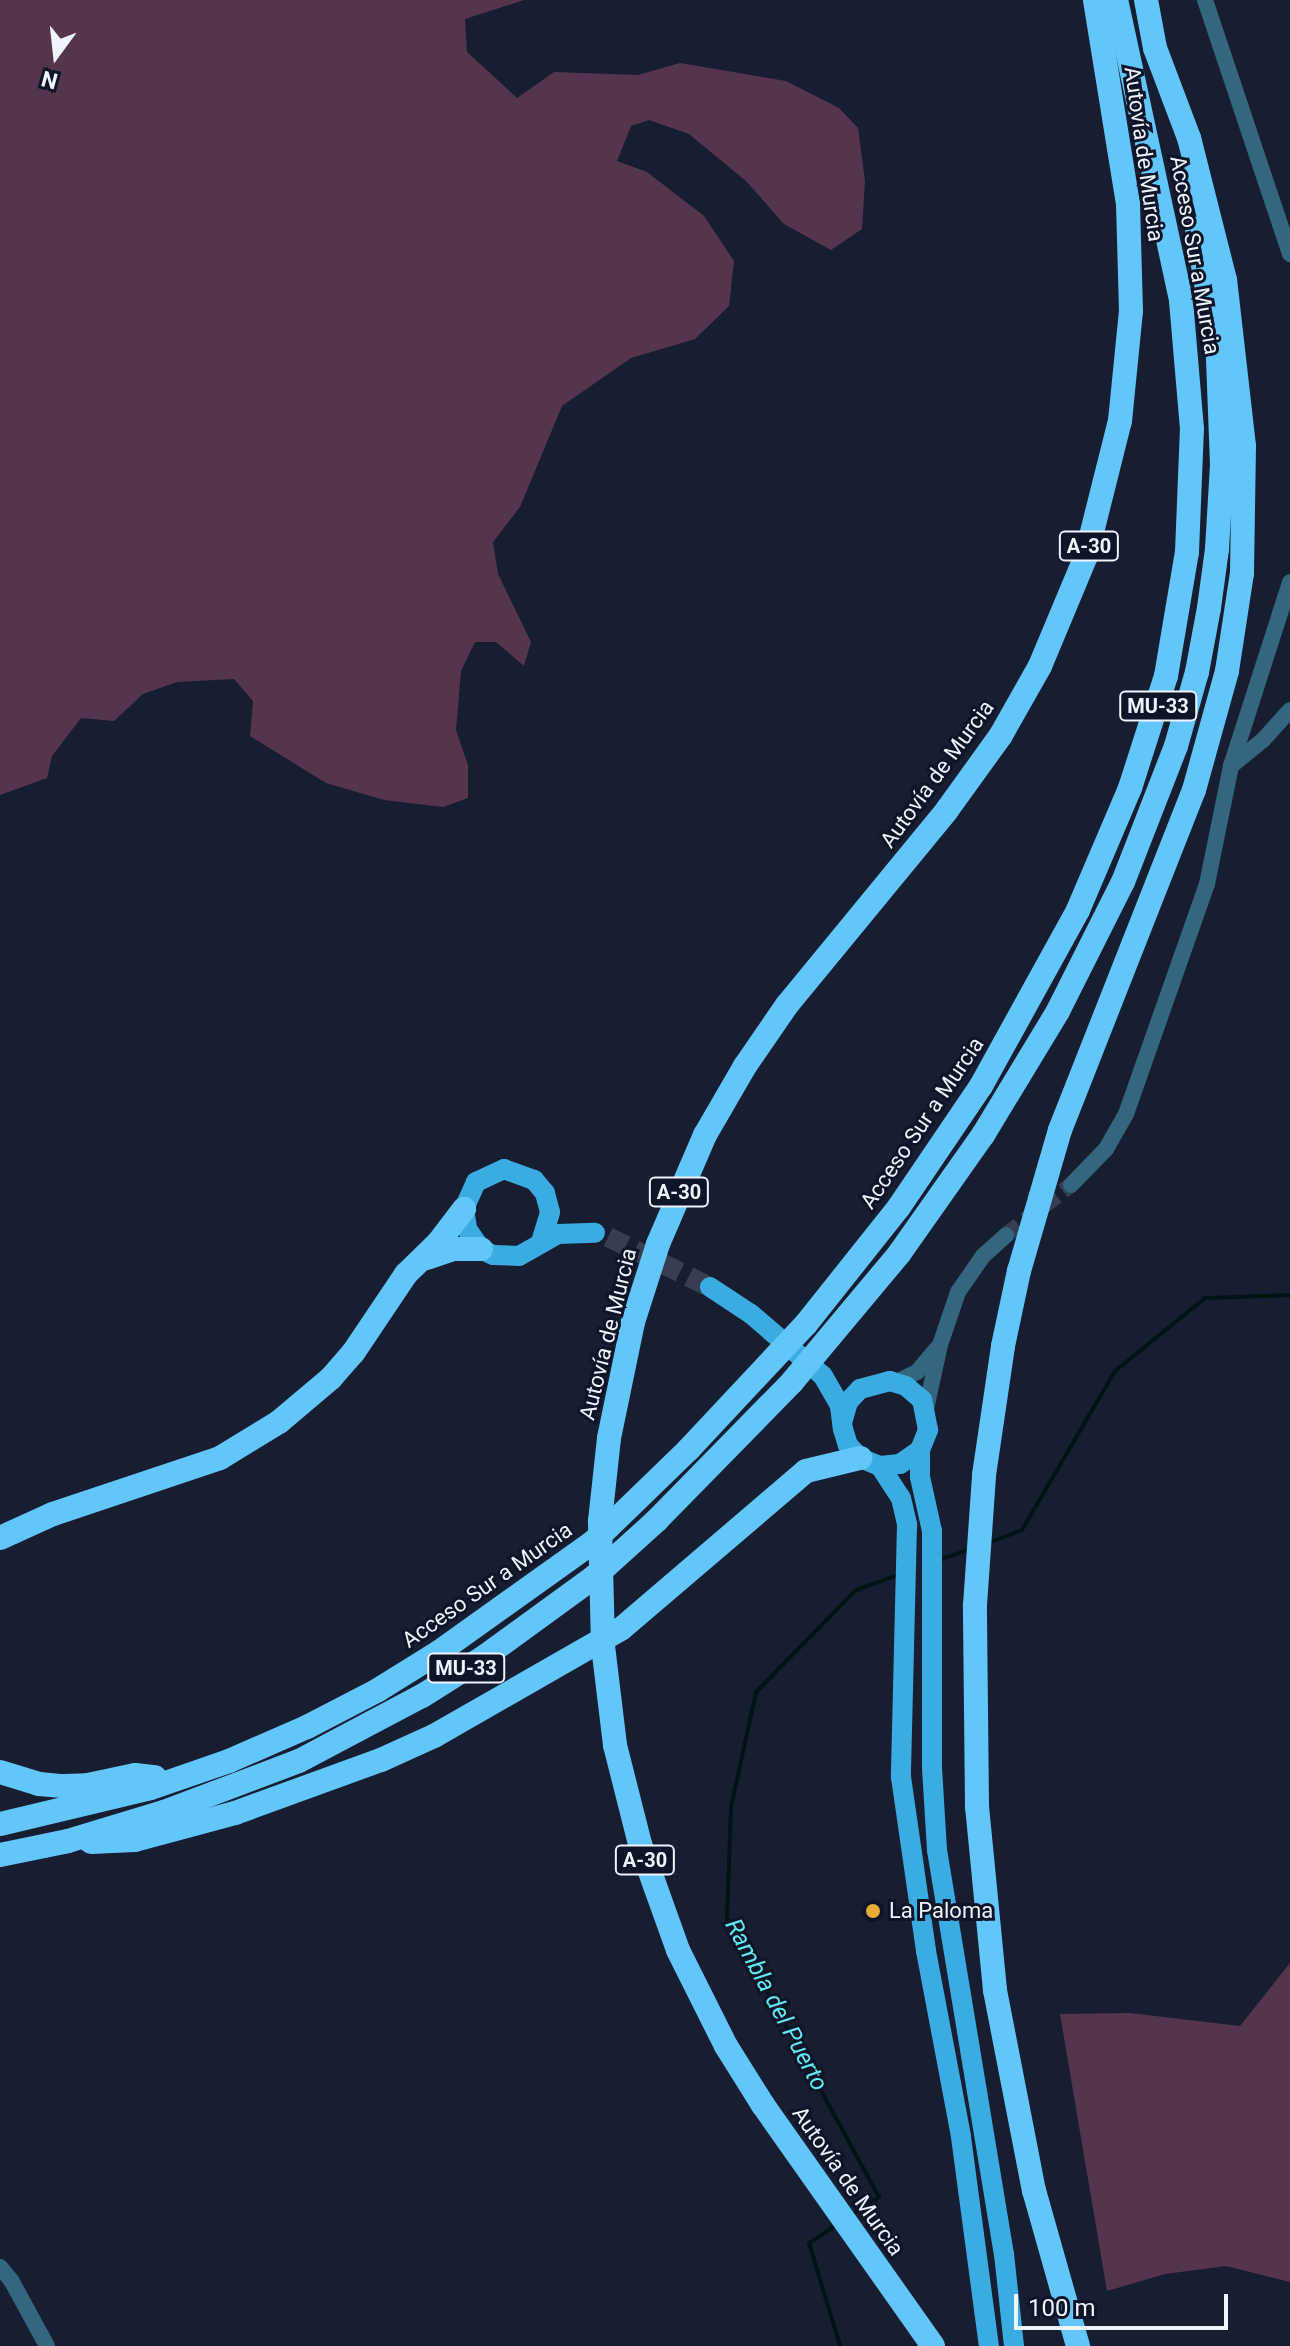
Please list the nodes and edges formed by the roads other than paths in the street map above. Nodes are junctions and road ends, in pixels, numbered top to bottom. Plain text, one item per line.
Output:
1 (1095, 0) edge
2 (1116, 0) edge
3 (1146, 0) edge
4 (1205, 0) edge
5 (1155, 48) junction
6 (1290, 254) edge
7 (1290, 582) edge
8 (1290, 710) edge
9 (1231, 766) junction
10 (1071, 1185) tunnel mouth
11 (548, 1202) junction
12 (464, 1209) junction
13 (1006, 1235) tunnel mouth
14 (541, 1242) junction
15 (481, 1249) junction
16 (421, 1261) junction
17 (710, 1287) tunnel mouth
18 (940, 1345) junction
19 (823, 1376) junction
20 (897, 1382) junction
21 (868, 1384) junction
22 (926, 1409) junction
23 (843, 1420) junction
24 (920, 1450) junction
25 (870, 1462) junction
26 (144, 1486) junction
27 (0, 1523) edge
28 (0, 1538) edge
29 (0, 1772) edge
30 (173, 1779) junction
31 (0, 1824) edge
32 (68, 1841) junction
33 (0, 1855) edge
34 (990, 1939) junction
35 (0, 2267) edge
36 (47, 2346) edge
37 (933, 2346) edge
38 (989, 2346) edge
39 (1014, 2346) edge
40 (1078, 2346) edge
41 (1092, 2346) edge

1 - 37 highway, Autovía de Murcia / A-30
2 - 30 highway, Acceso Sur a Murcia / MU-33
3 - 5 highway, Autovía de Murcia
4 - 6 street
5 - 32 highway, Acceso Sur a Murcia / MU-33
5 - 34 highway, Autovía de Murcia
7 - 9 street
8 - 9 street
9 - 10 street
11 - 12 main road
11 - 14 main road
11 - 14 main road
12 - 15 main road
12 - 16 highway
13 - 18 street
14 - 15 main road
15 - 16 highway
16 - 26 highway
17 - 19 main road
18 - 20 street
18 - 22 street
19 - 21 main road
19 - 23 main road
20 - 21 main road
20 - 22 main road
21 - 23 main road
22 - 24 main road
23 - 25 main road
24 - 25 main road
24 - 39 main road
25 - 32 highway
25 - 38 main road
26 - 27 highway
26 - 28 highway
29 - 30 highway
30 - 31 highway, Acceso Sur a Murcia / MU-33
32 - 33 highway, Acceso Sur a Murcia / MU-33
34 - 40 highway, Autovía de Murcia
34 - 41 highway
35 - 36 street

